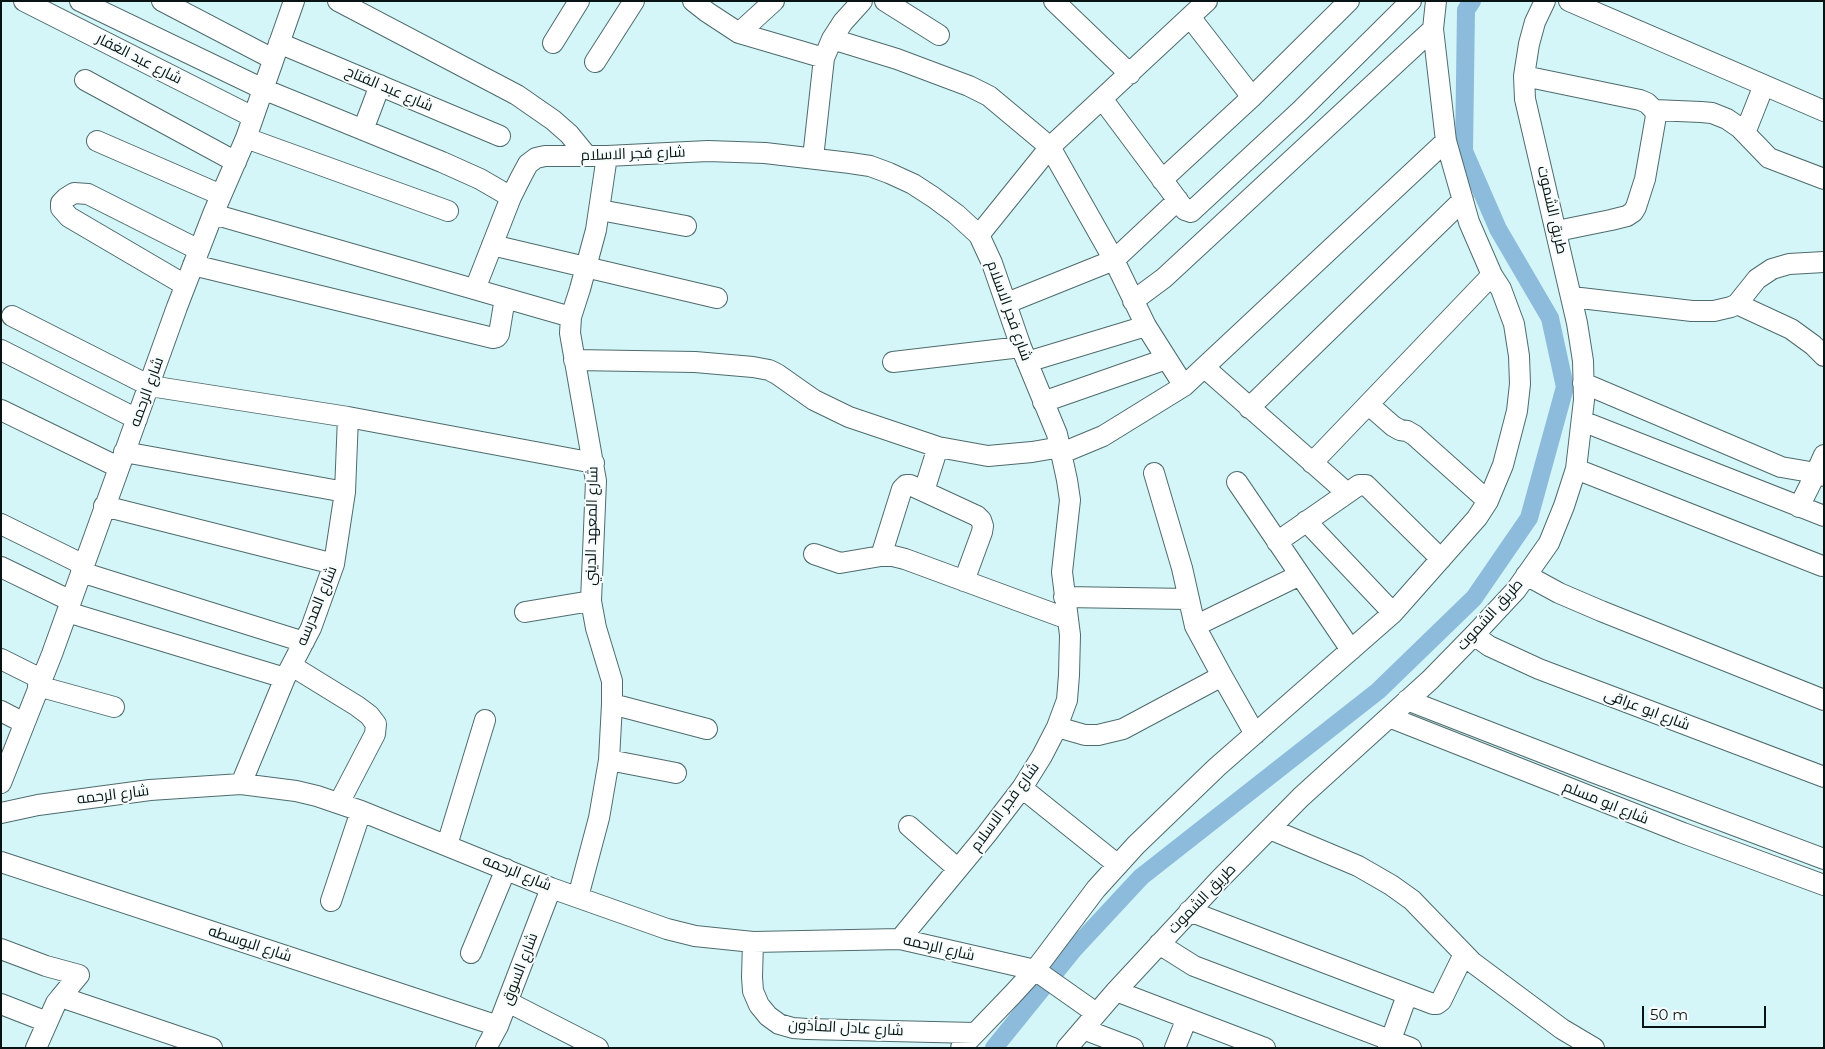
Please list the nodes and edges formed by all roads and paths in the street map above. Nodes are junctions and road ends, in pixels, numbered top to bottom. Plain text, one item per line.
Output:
1 (24, 1) edge
2 (80, 1) edge
3 (162, 1) edge
4 (294, 1) edge
5 (338, 1) edge
6 (579, 1) edge
7 (634, 1) edge
8 (693, 1) edge
9 (774, 1) edge
10 (862, 1) edge
11 (885, 1) edge
12 (1054, 1) edge
13 (1207, 1) edge
14 (1350, 1) edge
15 (1411, 1) edge
16 (1418, 1) edge
17 (1545, 1) edge
18 (1569, 1) edge
19 (49, 6) edge
20 (1435, 14) edge
21 (1190, 17) junction
22 (739, 33) junction
23 (939, 35) dead end
24 (832, 39) junction
25 (553, 43) dead end
26 (276, 51) junction
27 (824, 58) junction
28 (595, 62) dead end
29 (1130, 74) junction
30 (1524, 76) junction
31 (85, 80) dead end
32 (380, 85) junction
33 (1764, 85) junction
34 (263, 89) junction
35 (1252, 97) junction
36 (1103, 100) junction
37 (1310, 102) junction
38 (1654, 110) junction
39 (1824, 111) edge
40 (253, 117) junction
41 (1331, 124) junction
42 (363, 130) junction
43 (1745, 133) junction
44 (500, 136) dead end
45 (246, 138) junction
46 (97, 141) dead end
47 (1446, 141) junction
48 (1050, 147) junction
49 (597, 156) junction
50 (813, 158) junction
51 (236, 162) junction
52 (1824, 179) edge
53 (1162, 180) junction
54 (221, 195) junction
55 (511, 196) junction
56 (1178, 200) junction
57 (1463, 200) junction
58 (600, 210) junction
59 (448, 211) dead end
60 (213, 214) junction
61 (686, 226) dead end
62 (1557, 231) junction
63 (978, 235) junction
64 (492, 245) junction
65 (196, 258) junction
66 (1114, 260) junction
67 (1824, 262) edge
68 (587, 266) junction
69 (1492, 275) junction
70 (186, 285) junction
71 (474, 289) junction
72 (1572, 297) junction
73 (505, 298) junction
74 (717, 298) dead end
75 (1133, 301) junction
76 (1007, 303) junction
77 (1737, 304) junction
78 (12, 316) dead end
79 (570, 317) junction
80 (1146, 326) junction
81 (1, 350) edge
82 (1024, 355) junction
83 (1824, 356) edge
84 (1166, 359) junction
85 (574, 360) junction
86 (893, 362) dead end
87 (1205, 368) junction
88 (1583, 384) junction
89 (150, 386) junction
90 (1184, 386) junction
91 (1043, 402) junction
92 (1368, 405) junction
93 (1249, 408) junction
94 (1, 410) edge
95 (348, 417) junction
96 (137, 419) junction
97 (1582, 422) junction
98 (938, 447) junction
99 (1061, 450) junction
100 (1824, 455) edge
101 (121, 459) junction
102 (594, 463) junction
103 (1312, 463) junction
104 (1576, 469) junction
105 (1154, 473) dead end
106 (1820, 474) edge
107 (1237, 482) dead end
108 (924, 491) junction
109 (344, 492) junction
110 (1347, 493) junction
111 (1488, 501) junction
112 (104, 506) junction
113 (1799, 507) junction
114 (1824, 516) edge
115 (1306, 521) junction
116 (1, 524) edge
117 (1277, 542) junction
118 (814, 554) dead end
119 (881, 556) junction
120 (1441, 559) junction
121 (334, 564) junction
122 (1822, 566) dead end
123 (1, 567) edge
124 (82, 569) junction
125 (1300, 574) junction
126 (1526, 575) junction
127 (964, 581) junction
128 (1064, 597) junction
129 (1189, 598) junction
130 (591, 601) junction
131 (69, 606) junction
132 (525, 612) dead end
133 (1393, 613) junction
134 (1068, 618) junction
135 (1195, 626) junction
136 (1474, 636) junction
137 (304, 642) junction
138 (1351, 650) junction
139 (1, 659) edge
140 (288, 672) junction
141 (1222, 676) junction
142 (40, 682) junction
143 (1407, 700) junction
144 (1824, 700) edge
145 (612, 704) junction
146 (114, 707) dead end
147 (1, 712) edge
148 (1389, 717) junction
149 (485, 720) dead end
150 (24, 722) junction
151 (1057, 727) junction
152 (708, 729) dead end
153 (1255, 734) junction
154 (609, 760) junction
155 (676, 773) dead end
156 (1824, 776) edge
157 (1, 783) edge
158 (241, 784) junction
159 (1022, 788) junction
160 (339, 803) junction
161 (361, 811) junction
162 (1, 813) edge
163 (1688, 821) junction
164 (909, 826) dead end
165 (1270, 829) junction
166 (447, 845) junction
167 (1824, 859) edge
168 (1, 862) edge
169 (1118, 865) junction
170 (506, 869) junction
171 (958, 869) junction
172 (1824, 885) edge
173 (551, 888) junction
174 (578, 897) junction
175 (331, 901) dead end
176 (1189, 912) junction
177 (900, 939) junction
178 (753, 942) junction
179 (1159, 944) junction
180 (1, 949) edge
181 (471, 954) dead end
182 (1464, 954) junction
183 (1040, 972) junction
184 (1116, 991) junction
185 (1408, 995) junction
186 (60, 998) junction
187 (508, 1002) junction
188 (1, 1004) edge
189 (1096, 1013) junction
190 (1187, 1018) junction
191 (47, 1022) junction
192 (498, 1026) junction
193 (1083, 1029) junction
194 (975, 1033) junction
195 (1390, 1044) edge
196 (36, 1048) edge
197 (212, 1048) edge
198 (486, 1048) edge
199 (598, 1048) edge
200 (961, 1048) edge
201 (1067, 1048) edge
202 (1133, 1048) edge
203 (1175, 1048) edge
204 (1265, 1048) edge
205 (1411, 1048) edge
206 (1594, 1048) edge

1 - 19 street, شارع عبد الغفار
2 - 34 street
3 - 26 street, شارع عبد الفتاح
4 - 26 street, شارع الرحمه
5 - 49 street
6 - 25 street
7 - 28 street
8 - 22 street
9 - 22 street
10 - 24 street
11 - 23 street
12 - 29 street
13 - 21 street
14 - 35 street
15 - 37 street
16 - 20 street
17 - 30 street, طريق الشموت
18 - 33 street
19 - 40 street, شارع عبد الغفار
20 - 41 street
20 - 47 street
21 - 29 street
21 - 35 street
22 - 27 street
24 - 27 street
24 - 48 street
26 - 32 street, شارع عبد الفتاح
26 - 34 street, شارع الرحمه
27 - 50 street
29 - 36 street
30 - 38 street
30 - 62 street, طريق الشموت
31 - 51 street
32 - 42 street
32 - 44 street, شارع عبد الفتاح
33 - 39 street
33 - 43 street
34 - 40 street, شارع الرحمه
34 - 42 street
35 - 53 street
36 - 48 street
36 - 53 street
37 - 41 street
37 - 56 street
38 - 43 street
38 - 62 street
40 - 45 street, شارع الرحمه
41 - 75 street
42 - 55 street
43 - 52 street
45 - 51 street, شارع الرحمه
45 - 59 street
46 - 54 street
47 - 57 street
47 - 87 street
48 - 63 street
48 - 66 street
49 - 50 street, شارع فجر الاسلام
49 - 55 street, شارع فجر الاسلام
49 - 58 street, شارع المعهد الديني
50 - 63 street, شارع فجر الاسلام
51 - 54 street, شارع الرحمه
53 - 56 street
54 - 60 street, شارع الرحمه
55 - 64 street, شارع فجر الاسلام
56 - 66 street
57 - 69 street
57 - 93 street
58 - 61 street
58 - 68 street, شارع المعهد الديني
60 - 65 street, شارع الرحمه
60 - 71 street
62 - 72 street, طريق الشموت
63 - 76 street, شارع فجر الاسلام
64 - 68 street
64 - 71 street, شارع فجر الاسلام
65 - 70 street, شارع الرحمه
65 - 70 street
65 - 73 street
66 - 75 street
66 - 76 street
67 - 77 street
68 - 74 street
68 - 79 street, شارع المعهد الديني
69 - 92 street
69 - 111 street
70 - 89 street, شارع الرحمه
71 - 73 street
72 - 77 street
72 - 88 street, طريق الشموت
73 - 79 street
75 - 80 street
76 - 82 street, شارع فجر الاسلام
77 - 83 street
78 - 89 street
79 - 85 street, شارع المعهد الديني
80 - 82 street
80 - 84 street
81 - 96 street
82 - 86 street
82 - 91 street, شارع فجر الاسلام
84 - 90 street
84 - 91 street
85 - 98 street
85 - 102 street, شارع المعهد الديني
87 - 90 street
87 - 93 street
88 - 97 street, طريق الشموت
88 - 106 street
89 - 95 street
89 - 96 street, شارع الرحمه
90 - 99 street
91 - 99 street, شارع فجر الاسلام
92 - 103 street
92 - 111 street
93 - 103 street
94 - 101 street
95 - 102 street
95 - 109 street, شارع المدرسه
96 - 101 street, شارع الرحمه
97 - 104 street, طريق الشموت
97 - 113 street
98 - 99 street
98 - 108 street
99 - 128 street, شارع فجر الاسلام
100 - 106 street
101 - 109 street
101 - 112 street, شارع الرحمه
102 - 130 street, شارع المعهد الديني
103 - 110 street
104 - 122 street
104 - 126 street, طريق الشموت
105 - 129 street
106 - 113 street
107 - 117 street
108 - 119 street
108 - 127 street
109 - 121 street, شارع المدرسه
110 - 115 street
110 - 120 street
111 - 120 street
112 - 121 street
112 - 124 street, شارع الرحمه
113 - 114 street
115 - 117 street
115 - 133 street
116 - 124 street
117 - 125 street
118 - 119 street
119 - 127 street
120 - 133 street
121 - 137 street, شارع المدرسه
123 - 131 street
124 - 131 street, شارع الرحمه
124 - 137 street
125 - 135 street
125 - 138 street
126 - 136 street, طريق الشموت
126 - 144 street
127 - 134 street
128 - 129 street
128 - 134 street, شارع فجر الاسلام
129 - 135 street
130 - 132 street
130 - 145 street, شارع المعهد الديني
131 - 140 street
131 - 142 street, شارع الرحمه
133 - 138 street
134 - 151 street, شارع فجر الاسلام
135 - 141 street
136 - 143 street, طريق الشموت
136 - 156 street, شارع ابو عراقى
137 - 140 street, شارع المدرسه
138 - 153 street
139 - 142 street
140 - 158 street, شارع المدرسه
140 - 160 street
141 - 151 street
141 - 153 street
142 - 146 street
142 - 150 street, شارع الرحمه
143 - 148 street, طريق الشموت
143 - 163 street
145 - 152 street
145 - 154 street, شارع المعهد الديني
147 - 150 street
148 - 163 street, شارع ابو مسلم
148 - 165 street, طريق الشموت
149 - 166 street
150 - 157 street, شارع الرحمه
151 - 159 street, شارع فجر الاسلام
153 - 169 street
154 - 155 street
154 - 174 street, شارع المعهد الديني
158 - 160 street, شارع الرحمه
158 - 162 street, شارع الرحمه
159 - 169 street
159 - 171 street, شارع فجر الاسلام
160 - 161 street, شارع الرحمه
161 - 166 street, شارع الرحمه
161 - 175 street
163 - 167 street
163 - 172 street, شارع ابو مسلم
164 - 171 street
165 - 176 street, طريق الشموت
165 - 182 street
166 - 170 street, شارع الرحمه
168 - 192 street, شارع البوسطه
169 - 183 street
170 - 173 street, شارع الرحمه
170 - 181 street
171 - 177 street, شارع فجر الاسلام
173 - 174 street, شارع الرحمه
173 - 187 street, شارع السوق
174 - 178 street, شارع الرحمه
176 - 179 street, طريق الشموت
176 - 185 street
177 - 178 street, شارع الرحمه
177 - 183 street, شارع الرحمه
178 - 194 street, شارع عادل المأذون
179 - 184 street, طريق الشموت
179 - 195 street
180 - 186 street
182 - 185 street
182 - 206 street
183 - 189 street
183 - 194 street
184 - 189 street, طريق الشموت
184 - 190 street
185 - 195 street
186 - 191 street
186 - 197 street
187 - 192 street, شارع السوق
187 - 199 street
188 - 191 street
189 - 193 street, طريق الشموت
190 - 203 street
190 - 204 street
191 - 196 street
192 - 198 street, شارع السوق
193 - 201 street, طريق الشموت
193 - 202 street
194 - 200 street
195 - 205 street

